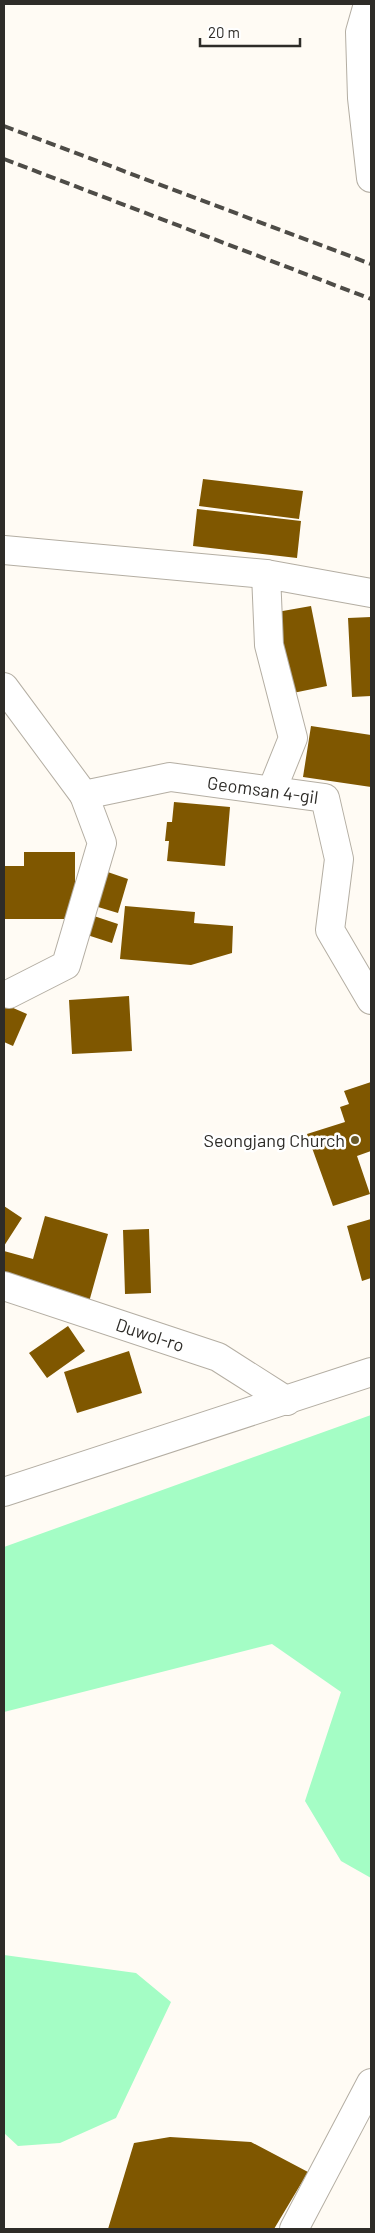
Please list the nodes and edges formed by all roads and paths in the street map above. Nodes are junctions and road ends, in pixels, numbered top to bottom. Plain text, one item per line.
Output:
1 (368, 4) edge
2 (371, 178) edge
3 (4, 550) edge
4 (266, 574) junction
5 (371, 593) edge
6 (4, 687) edge
7 (272, 790) junction
8 (84, 795) junction
9 (9, 994) dead end
10 (370, 996) edge
11 (4, 1286) edge
12 (371, 1372) edge
13 (287, 1401) junction
14 (4, 1492) edge
15 (371, 2083) edge
16 (294, 2229) edge

1 - 2 street
3 - 4 street
4 - 5 street
4 - 7 street
6 - 8 street
7 - 8 street, Geomsan 4-gil
7 - 10 street, Geomsan 4-gil
8 - 9 street
11 - 13 street, Duwol-ro
12 - 13 street
13 - 14 street
15 - 16 street

